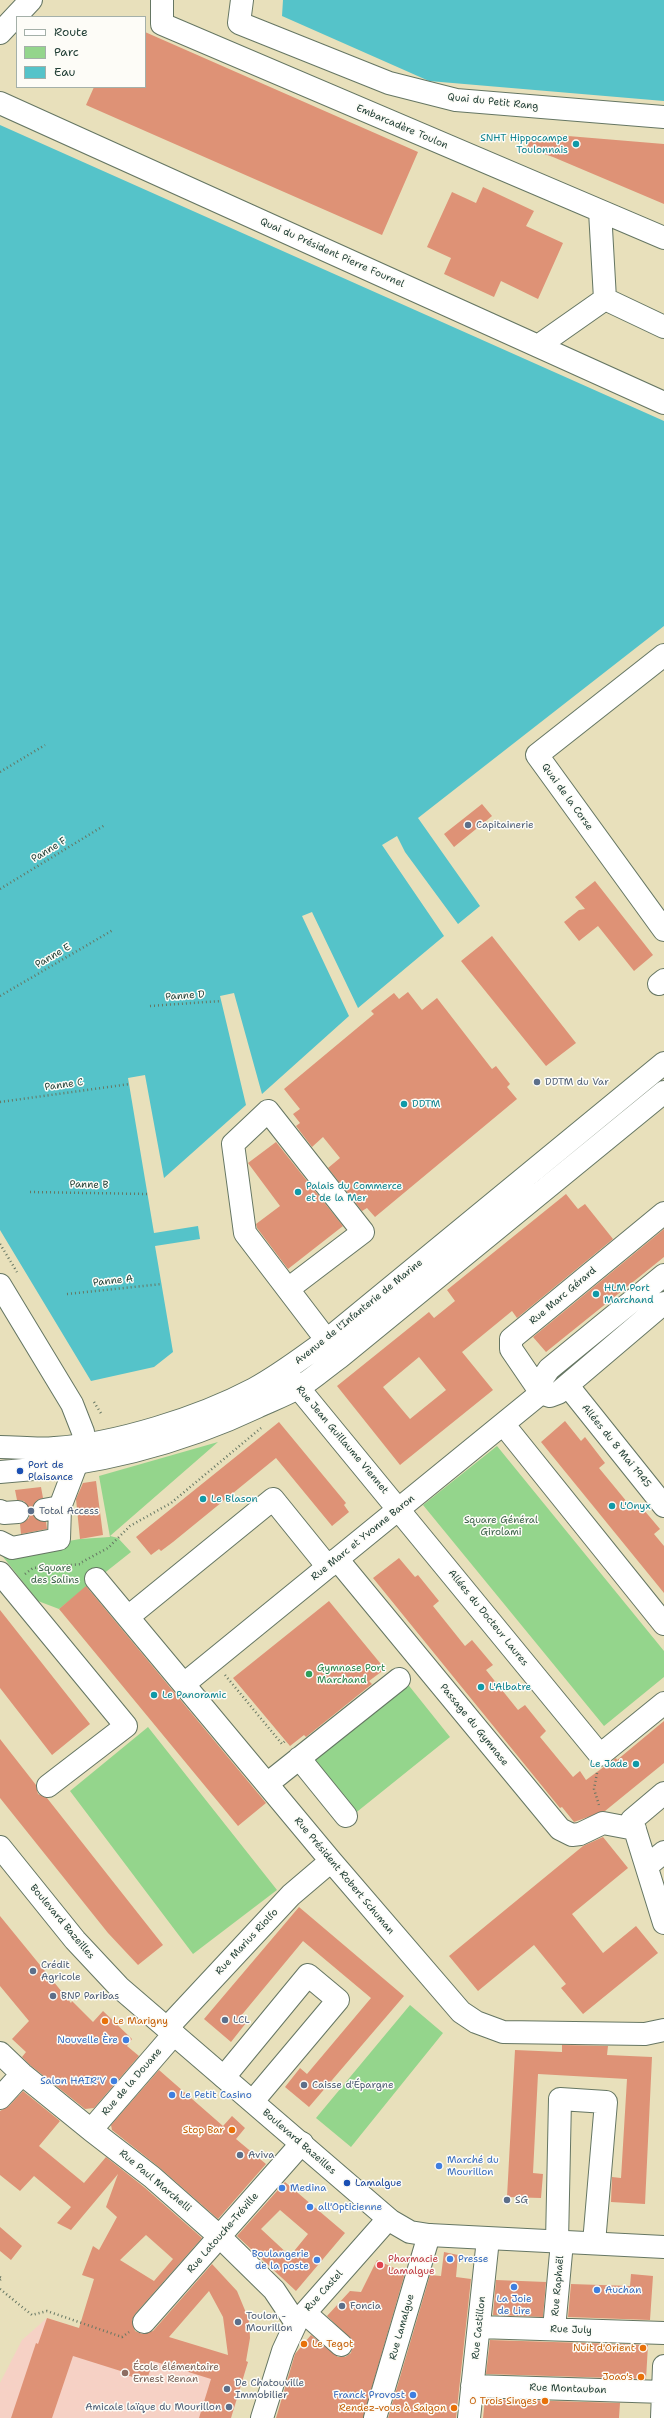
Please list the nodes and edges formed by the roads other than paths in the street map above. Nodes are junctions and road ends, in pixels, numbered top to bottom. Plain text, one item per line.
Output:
1 (31, 0) edge
2 (162, 0) edge
3 (242, 0) edge
4 (0, 33) edge
5 (0, 104) edge
6 (664, 117) edge
7 (600, 211) junction
8 (664, 238) edge
9 (605, 299) junction
10 (664, 327) edge
11 (538, 346) junction
12 (664, 403) edge
13 (664, 655) edge
14 (664, 930) edge
15 (664, 1063) edge
16 (664, 1092) edge
17 (664, 1213) edge
18 (664, 1275) edge
19 (0, 1285) edge
20 (288, 1290) junction
21 (664, 1303) edge
22 (327, 1340) junction
23 (340, 1357) junction
24 (284, 1371) junction
25 (568, 1386) junction
26 (298, 1388) junction
27 (541, 1393) junction
28 (504, 1425) junction
29 (84, 1444) junction
30 (0, 1447) edge
31 (76, 1464) junction
32 (0, 1472) edge
33 (664, 1506) edge
34 (399, 1509) junction
35 (0, 1542) edge
36 (333, 1563) junction
37 (96, 1579) road end
38 (5, 1580) edge
39 (128, 1617) junction
40 (664, 1624) edge
41 (399, 1679) dead end
42 (184, 1684) junction
43 (664, 1702) edge
44 (299, 1758) junction
45 (267, 1784) junction
46 (48, 1786) dead end
47 (664, 1793) edge
48 (346, 1816) dead end
49 (635, 1829) junction
50 (0, 1847) edge
51 (664, 1852) edge
52 (331, 1861) junction
53 (648, 1866) junction
54 (664, 1923) edge
55 (664, 2030) edge
56 (170, 2031) junction
57 (0, 2053) edge
58 (22, 2074) junction
59 (224, 2076) junction
60 (0, 2098) edge
61 (253, 2101) junction
62 (91, 2130) junction
63 (302, 2144) junction
64 (388, 2219) junction
65 (428, 2235) junction
66 (220, 2237) junction
67 (488, 2239) junction
68 (560, 2242) junction
69 (594, 2243) junction
70 (664, 2247) edge
71 (301, 2318) junction
72 (144, 2322) dead end
73 (479, 2327) junction
74 (554, 2329) junction
75 (664, 2333) edge
76 (341, 2345) dead end
77 (664, 2366) edge
78 (472, 2386) junction
79 (663, 2392) edge
80 (262, 2418) edge
81 (375, 2418) edge
82 (469, 2418) edge
83 (662, 2418) edge

1 - 4 street
2 - 7 street, Embarcadère Toulon
3 - 6 street, Quai du Petit Rang
5 - 11 street, Quai du Président Pierre Fournel
7 - 8 street, Embarcadère Toulon
7 - 9 street
9 - 10 street
9 - 11 street
11 - 12 street, Quai du Président Pierre Fournel
13 - 14 street, Quai de la Corse
15 - 22 street, Avenue de l'Infanterie de Marine
16 - 23 street
17 - 27 street, Rue Marc Gérard
18 - 27 street
19 - 29 street
20 - 20 street
20 - 22 street
21 - 25 street
22 - 23 street
22 - 24 street, Avenue de l'Infanterie de Marine
23 - 26 street
24 - 26 street, Rue Jean Guillaume Viennet
24 - 29 street, Avenue de l'Infanterie de Marine
25 - 27 street
25 - 33 street, Allées du 8 Mai 1945
26 - 31 street
26 - 34 street, Rue Jean Guillaume Viennet
27 - 28 street, Rue Marc et Yvonne Baron
28 - 34 street, Rue Marc et Yvonne Baron
28 - 40 street
29 - 30 street, Avenue de l'Infanterie de Marine
29 - 31 street
31 - 32 street
31 - 35 street
34 - 36 street, Rue Marc et Yvonne Baron
34 - 43 street, Allées du Docteur Laures
36 - 39 street, Passage du Gymnase
36 - 42 street, Rue Marc et Yvonne Baron
36 - 49 street, Passage du Gymnase
37 - 39 street, Rue Président Robert Schuman
38 - 46 street
39 - 42 street, Rue Président Robert Schuman
41 - 44 street
42 - 45 street, Rue Président Robert Schuman
44 - 45 street
44 - 48 street
45 - 52 street, Rue Président Robert Schuman
47 - 49 street
49 - 53 street
50 - 56 street, Boulevard Bazeilles
51 - 53 street
52 - 55 street, Rue Président Robert Schuman
52 - 56 street, Rue Marius Riolfo
53 - 54 street
56 - 59 street, Boulevard Bazeilles
56 - 62 street, Rue de la Douane
57 - 58 street, Rue Paul Marchelli
58 - 60 street
58 - 62 street, Rue Paul Marchelli
59 - 61 street, Boulevard Bazeilles
59 - 61 street
61 - 63 street, Boulevard Bazeilles
62 - 66 street, Rue Paul Marchelli
63 - 64 street, Boulevard Bazeilles
63 - 66 street, Rue Latouche-Tréville
64 - 65 street, Boulevard Bazeilles
64 - 71 street, Rue Castel
65 - 67 street, Boulevard Bazeilles
65 - 81 street, Rue Lamalgue
66 - 71 street, Rue Paul Marchelli
66 - 72 street, Rue Latouche-Tréville
67 - 68 street, Boulevard Bazeilles
67 - 73 street, Rue Castillon
68 - 69 street, Boulevard Bazeilles
68 - 69 street, Rue Raphaël
68 - 74 street, Rue Raphaël
69 - 70 street, Boulevard Bazeilles
71 - 76 street, Rue Paul Marchelli
71 - 80 street, Rue Castel
73 - 74 street, Rue July
73 - 78 street, Rue Castillon
74 - 75 street, Rue July
77 - 79 street
78 - 79 street, Rue Montauban
78 - 82 street, Rue Castillon
79 - 83 street

